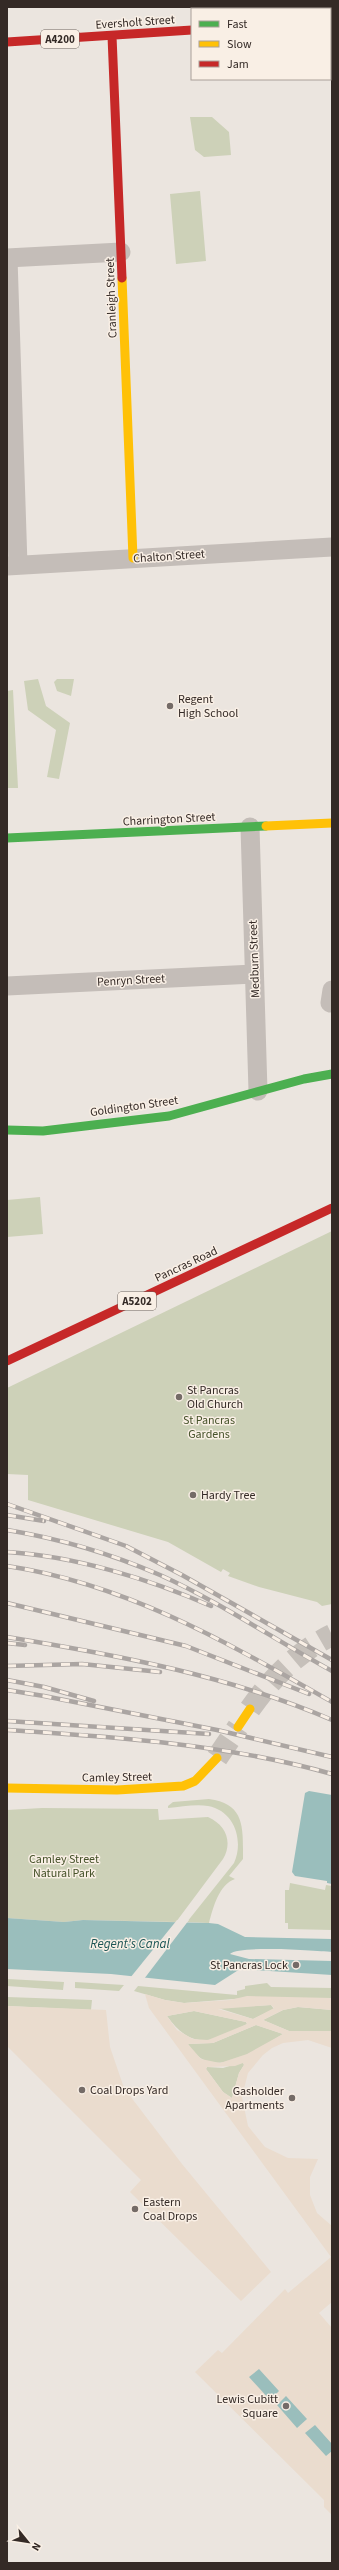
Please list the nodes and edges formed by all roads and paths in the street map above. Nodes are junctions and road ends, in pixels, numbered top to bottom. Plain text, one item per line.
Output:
1 (191, 30) edge
2 (112, 36) junction
3 (7, 42) edge
4 (121, 252) junction
5 (8, 258) edge
6 (332, 547) edge
7 (133, 558) junction
8 (12, 565) edge
9 (332, 823) edge
10 (250, 827) junction
11 (7, 838) edge
12 (254, 974) junction
13 (7, 986) edge
14 (332, 1074) edge
15 (258, 1091) junction
16 (7, 1130) edge
17 (332, 1208) edge
18 (7, 1361) edge
19 (250, 1709) tunnel mouth
20 (238, 1728) tunnel mouth
21 (217, 1758) tunnel mouth
22 (7, 1788) edge

1 - 2 street, Eversholt Street / A4200
2 - 3 street, Eversholt Street / A4200
2 - 4 street, Cranleigh Street
4 - 5 street
4 - 7 street, Cranleigh Street
5 - 8 street
6 - 7 street, Chalton Street
7 - 8 street, Chalton Street
9 - 10 street, Charrington Street
10 - 11 street, Charrington Street
10 - 12 street, Medburn Street
12 - 13 street, Penryn Street
12 - 15 street, Medburn Street
14 - 15 street, Goldington Street
15 - 16 street, Goldington Street
17 - 18 street, Pancras Road / A5202
19 - 20 street
21 - 22 street, Camley Street

